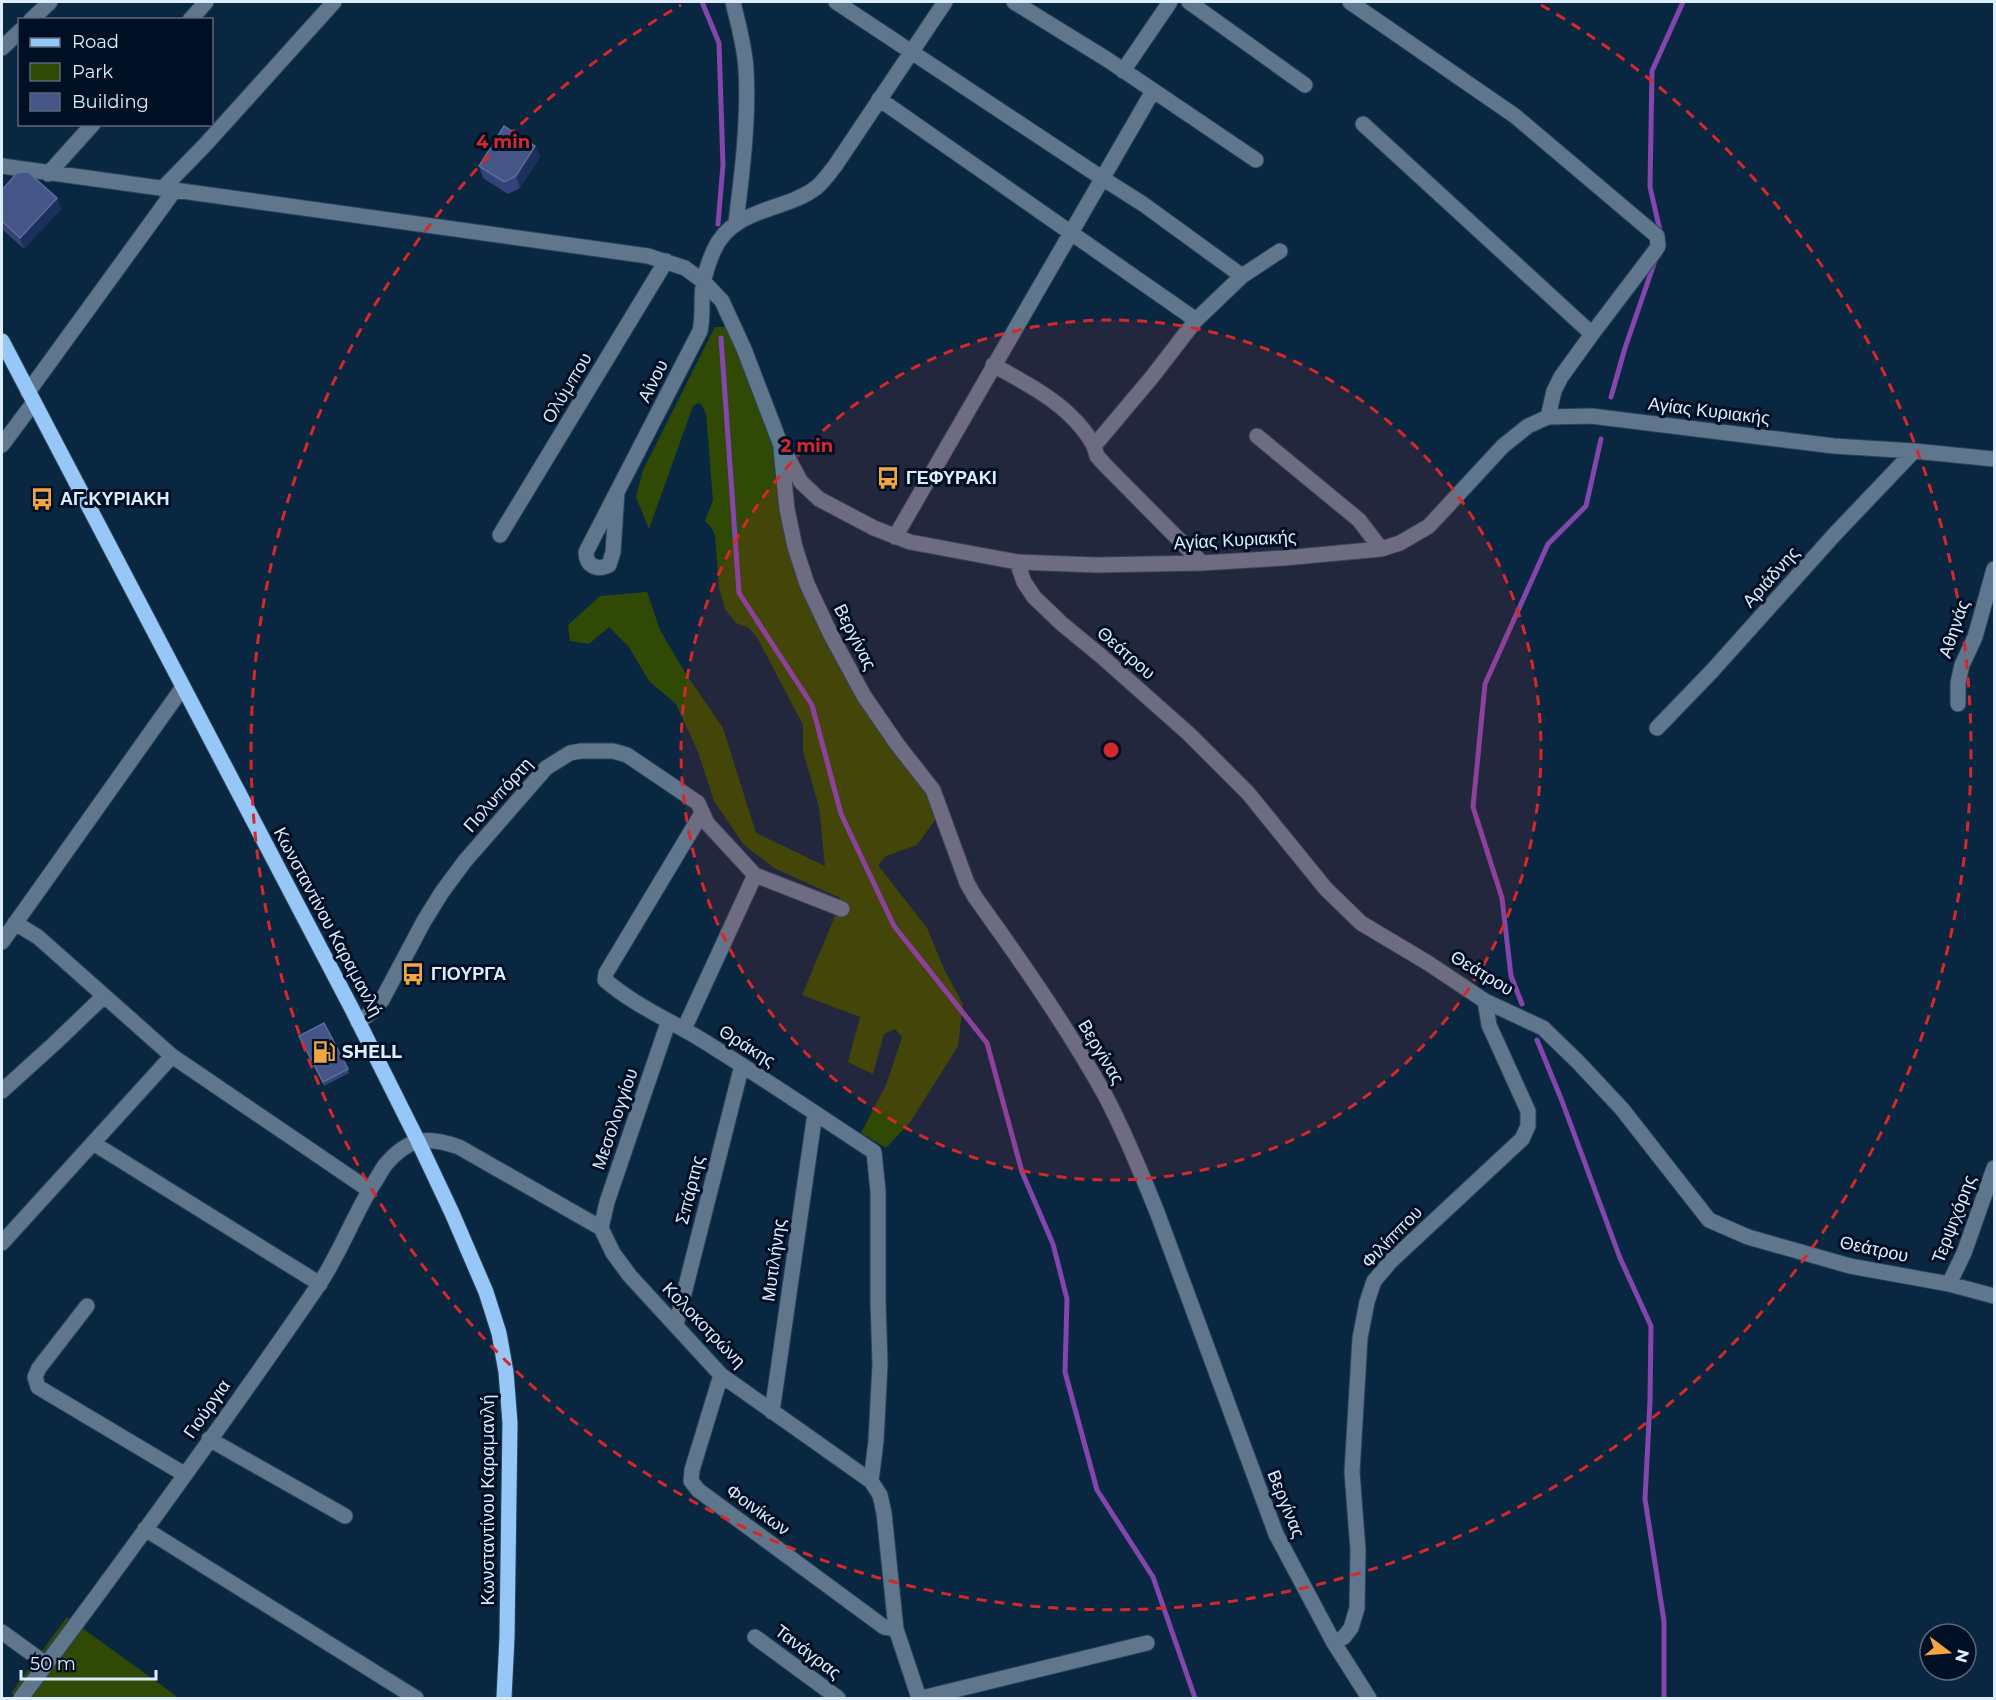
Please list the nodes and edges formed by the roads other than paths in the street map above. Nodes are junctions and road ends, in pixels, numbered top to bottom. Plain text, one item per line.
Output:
1 (50, 2) edge
2 (207, 2) edge
3 (334, 2) edge
4 (733, 2) edge
5 (836, 2) edge
6 (945, 2) edge
7 (1014, 2) edge
8 (1170, 2) edge
9 (1189, 2) edge
10 (1350, 2) edge
11 (33, 18) edge
12 (192, 18) edge
13 (18, 33) edge
14 (2, 48) edge
15 (912, 52) junction
16 (1123, 71) junction
17 (1305, 86) dead end
18 (1153, 91) junction
19 (879, 99) junction
20 (1363, 124) dead end
21 (91, 126) edge
22 (1256, 160) dead end
23 (2, 166) edge
24 (48, 174) junction
25 (1102, 178) junction
26 (168, 190) junction
27 (736, 222) junction
28 (1071, 232) junction
29 (1280, 251) dead end
30 (666, 261) junction
31 (1242, 276) junction
32 (704, 282) junction
33 (1196, 320) junction
34 (1592, 334) junction
35 (2, 341) edge
36 (993, 365) junction
37 (31, 397) junction
38 (1548, 417) junction
39 (1257, 436) dead end
40 (780, 443) junction
41 (2, 445) edge
42 (1094, 446) junction
43 (1914, 451) junction
44 (1995, 459) edge
45 (617, 492) dead end
46 (500, 535) dead end
47 (895, 537) junction
48 (1381, 549) junction
49 (1017, 562) junction
50 (1202, 563) junction
51 (1995, 569) edge
52 (183, 687) junction
53 (1958, 704) dead end
54 (1657, 728) dead end
55 (702, 813) junction
56 (755, 875) junction
57 (842, 909) dead end
58 (15, 922) junction
59 (2, 942) edge
60 (104, 996) junction
61 (1485, 1001) junction
62 (358, 1022) junction
63 (668, 1023) junction
64 (684, 1029) junction
65 (172, 1056) junction
66 (742, 1065) junction
67 (2, 1091) edge
68 (815, 1113) junction
69 (418, 1141) junction
70 (93, 1143) junction
71 (1995, 1168) edge
72 (369, 1190) junction
73 (601, 1228) junction
74 (2, 1243) edge
75 (320, 1284) junction
76 (1949, 1284) junction
77 (1995, 1296) edge
78 (87, 1306) dead end
79 (676, 1325) junction
80 (721, 1375) junction
81 (772, 1412) junction
82 (209, 1439) junction
83 (184, 1474) junction
84 (871, 1481) junction
85 (345, 1516) dead end
86 (145, 1529) junction
87 (896, 1629) junction
88 (2, 1632) edge
89 (755, 1637) dead end
90 (1147, 1643) dead end
91 (1334, 1643) junction
92 (46, 1664) junction
93 (21, 1698) edge
94 (416, 1698) edge
95 (504, 1698) edge
96 (838, 1698) edge
97 (920, 1698) edge
98 (1369, 1698) edge

1 - 11 street
2 - 12 street
3 - 26 street
4 - 27 street
5 - 15 street
6 - 15 street
7 - 16 street
8 - 16 street
9 - 17 street
10 - 34 street
13 - 14 street
15 - 19 street
15 - 25 street
16 - 18 street
18 - 22 street
18 - 25 street
19 - 27 street
19 - 28 street
20 - 34 street
21 - 24 street
23 - 24 street, Αγίας Κυριακής
24 - 26 street, Αγίας Κυριακής
25 - 28 street
25 - 31 street
26 - 30 street, Αγίας Κυριακής
26 - 37 street
27 - 32 street, Αίνου
28 - 33 street
28 - 36 street
29 - 31 street
30 - 32 street, Αγίας Κυριακής
30 - 46 street, Ολύμπου
31 - 33 street
32 - 40 street, Αγίας Κυριακής
32 - 45 street, Αίνου
33 - 42 street
34 - 38 street
35 - 37 main road, Κωνσταντίνου Καραμανλή
36 - 42 street
36 - 47 street
37 - 41 street
37 - 52 main road, Κωνσταντίνου Καραμανλή
38 - 43 street, Αγίας Κυριακής
38 - 48 street, Αγίας Κυριακής
39 - 48 street
40 - 47 street, Αγίας Κυριακής
40 - 91 street, Βεργίνας
42 - 50 street
43 - 44 street, Αγίας Κυριακής
43 - 54 street, Αριάδνης
47 - 49 street, Αγίας Κυριακής
48 - 50 street, Αγίας Κυριακής
49 - 50 street, Αγίας Κυριακής
49 - 61 street, Θεάτρου
51 - 53 street, Αθηνάς
52 - 58 street
52 - 62 main road, Κωνσταντίνου Καραμανλή
55 - 56 street, Πολυπόρτη
55 - 62 street, Πολυπόρτη
55 - 63 street, Θράκης
56 - 57 street, Πολυπόρτη
56 - 64 street
58 - 59 street
58 - 60 street
60 - 65 street
60 - 67 street
61 - 76 street, Θεάτρου
61 - 91 street, Φιλίππου
62 - 69 main road, Κωνσταντίνου Καραμανλή
63 - 64 street, Θράκης
63 - 73 street, Μεσολογγίου
64 - 66 street, Θράκης
65 - 70 street
65 - 72 street
66 - 68 street, Θράκης
66 - 79 street, Σπάρτης
68 - 81 street, Μυτιλήνης
68 - 84 street, Θράκης
69 - 72 street, Γιούργια
69 - 73 street
69 - 95 main road, Κωνσταντίνου Καραμανλή
70 - 74 street
70 - 75 street
71 - 76 street, Τερψιχόρης
72 - 75 street, Γιούργια
73 - 79 street, Κολοκοτρώνη
75 - 82 street, Γιούργια
76 - 77 street, Θεάτρου
78 - 83 street
79 - 80 street, Κολοκοτρώνη
80 - 81 street, Κολοκοτρώνη
80 - 87 street, Φοινίκων
81 - 84 street, Κολοκοτρώνη
82 - 83 street, Γιούργια
82 - 85 street
83 - 86 street, Γιούργια
84 - 87 street
86 - 92 street, Γιούργια
86 - 94 street
87 - 97 street
88 - 92 street
89 - 96 street, Τανάγρας
90 - 97 street
91 - 98 street, Βεργίνας
92 - 93 street, Γιούργια

